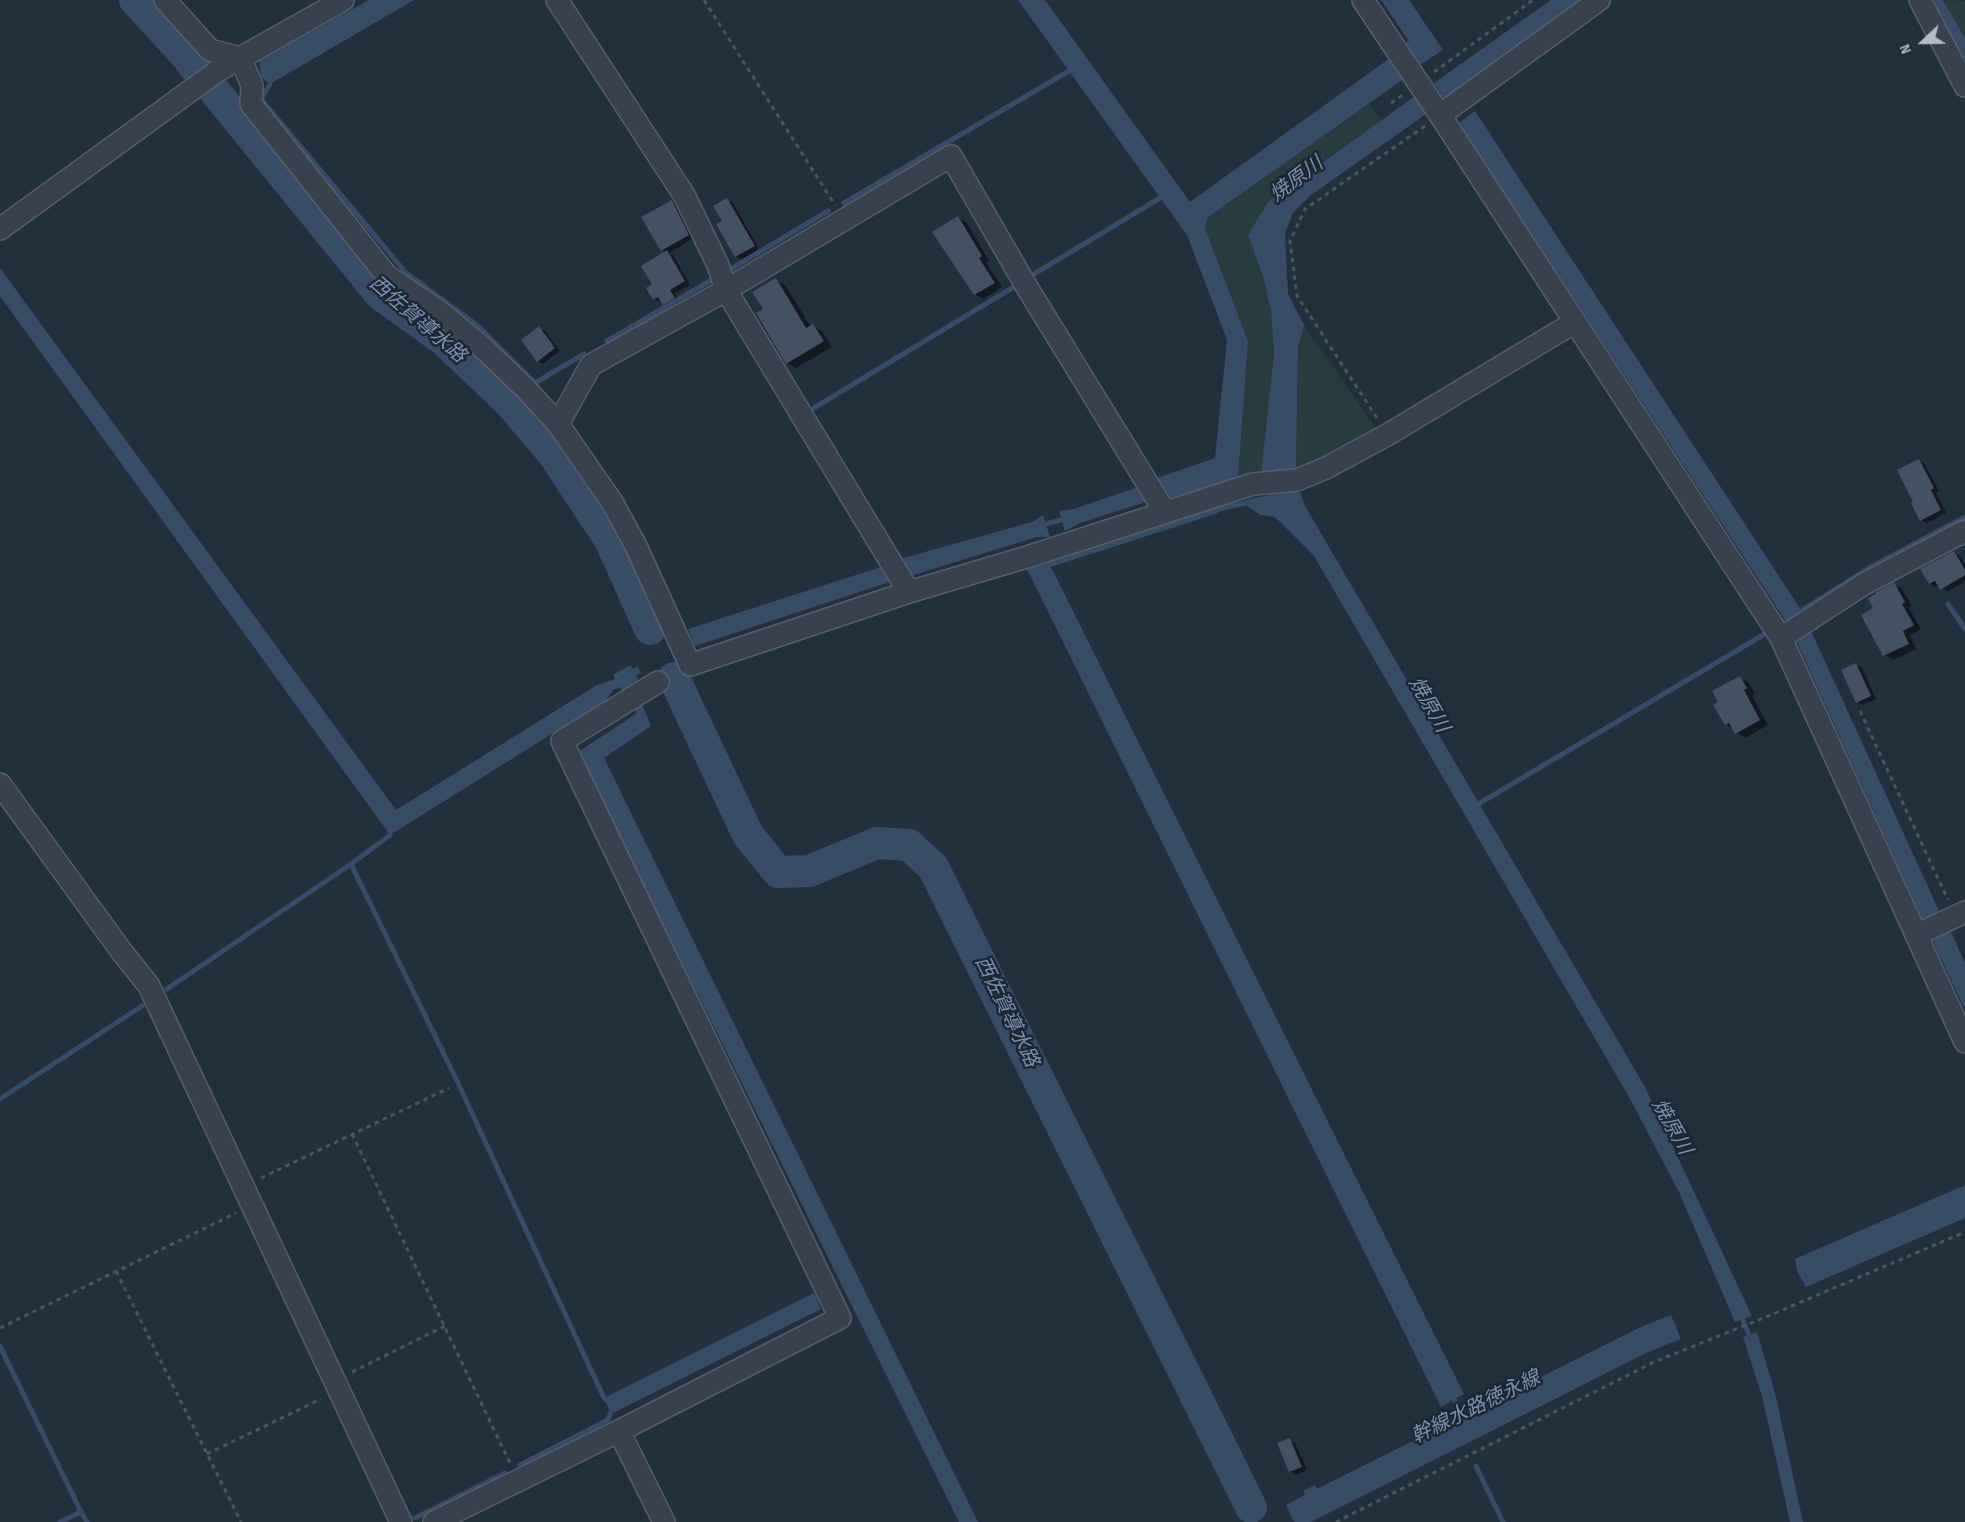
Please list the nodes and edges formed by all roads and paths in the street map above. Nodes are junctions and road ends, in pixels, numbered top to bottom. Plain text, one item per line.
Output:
1 (165, 0) edge
2 (343, 0) edge
3 (557, 0) edge
4 (704, 0) edge
5 (1363, 0) edge
6 (1533, 0) edge
7 (1599, 0) edge
8 (1920, 0) edge
9 (240, 58) junction
10 (1416, 79) junction
11 (1965, 86) edge
12 (1391, 103) dead end
13 (1440, 115) junction
14 (844, 219) junction
15 (0, 229) edge
16 (726, 290) junction
17 (1575, 322) junction
18 (558, 424) junction
19 (1388, 435) junction
20 (1157, 498) junction
21 (1965, 531) edge
22 (901, 579) junction
23 (1781, 638) junction
24 (658, 682) dead end
25 (1860, 711) dead end
26 (0, 784) edge
27 (1960, 915) edge
28 (1916, 935) junction
29 (1965, 1042) edge
30 (449, 1088) dead end
31 (352, 1134) junction
32 (247, 1196) junction
33 (1965, 1232) edge
34 (116, 1271) junction
35 (0, 1328) edge
36 (619, 1431) junction
37 (519, 1481) junction
38 (241, 1522) edge
39 (401, 1522) edge
40 (434, 1522) edge
41 (664, 1522) edge
42 (1336, 1522) edge

1 - 9 street
2 - 9 street
3 - 16 street
4 - 14 path
5 - 10 street
6 - 10 path
7 - 13 street
8 - 11 street
9 - 15 street
9 - 18 street
10 - 12 path
10 - 13 street
13 - 17 street
13 - 19 path
14 - 16 street
14 - 20 street
16 - 18 street
16 - 22 street
17 - 19 street
17 - 23 street
18 - 22 street
19 - 20 street
20 - 22 street
21 - 23 street
23 - 28 street
24 - 36 street
25 - 27 path
26 - 32 street
27 - 28 street
28 - 29 street
30 - 31 path
31 - 32 path
31 - 37 path
32 - 34 path
32 - 39 street
33 - 42 path
34 - 35 path
34 - 38 path
36 - 37 street
36 - 41 street
37 - 40 street

